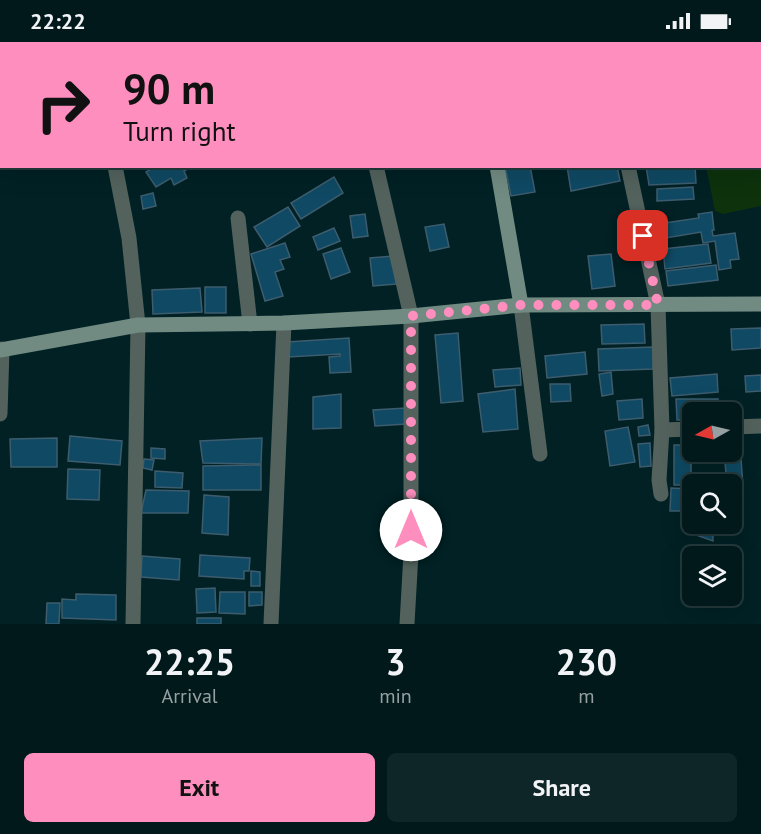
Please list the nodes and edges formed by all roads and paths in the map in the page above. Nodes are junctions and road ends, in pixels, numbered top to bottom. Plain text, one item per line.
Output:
1 (115, 168) edge
2 (376, 168) edge
3 (496, 168) edge
4 (628, 168) edge
5 (238, 218) dead end
6 (761, 304) edge
7 (521, 305) junction
8 (658, 305) junction
9 (411, 316) junction
10 (284, 323) junction
11 (138, 324) junction
12 (250, 324) junction
13 (1, 350) edge
14 (0, 414) edge
15 (761, 426) edge
16 (742, 427) edge
17 (682, 429) edge
18 (662, 430) junction
19 (540, 454) dead end
20 (660, 494) dead end
21 (133, 624) edge
22 (271, 624) edge
23 (407, 624) edge

1 - 11 street
2 - 9 street
3 - 7 main road
4 - 8 street
5 - 12 street
6 - 8 main road
7 - 8 main road
7 - 9 main road
7 - 19 street
8 - 18 street
9 - 10 main road
9 - 23 street
10 - 12 main road
10 - 22 street
11 - 12 main road
11 - 13 main road
11 - 21 street
13 - 14 street
15 - 16 street
17 - 18 street
18 - 20 street

